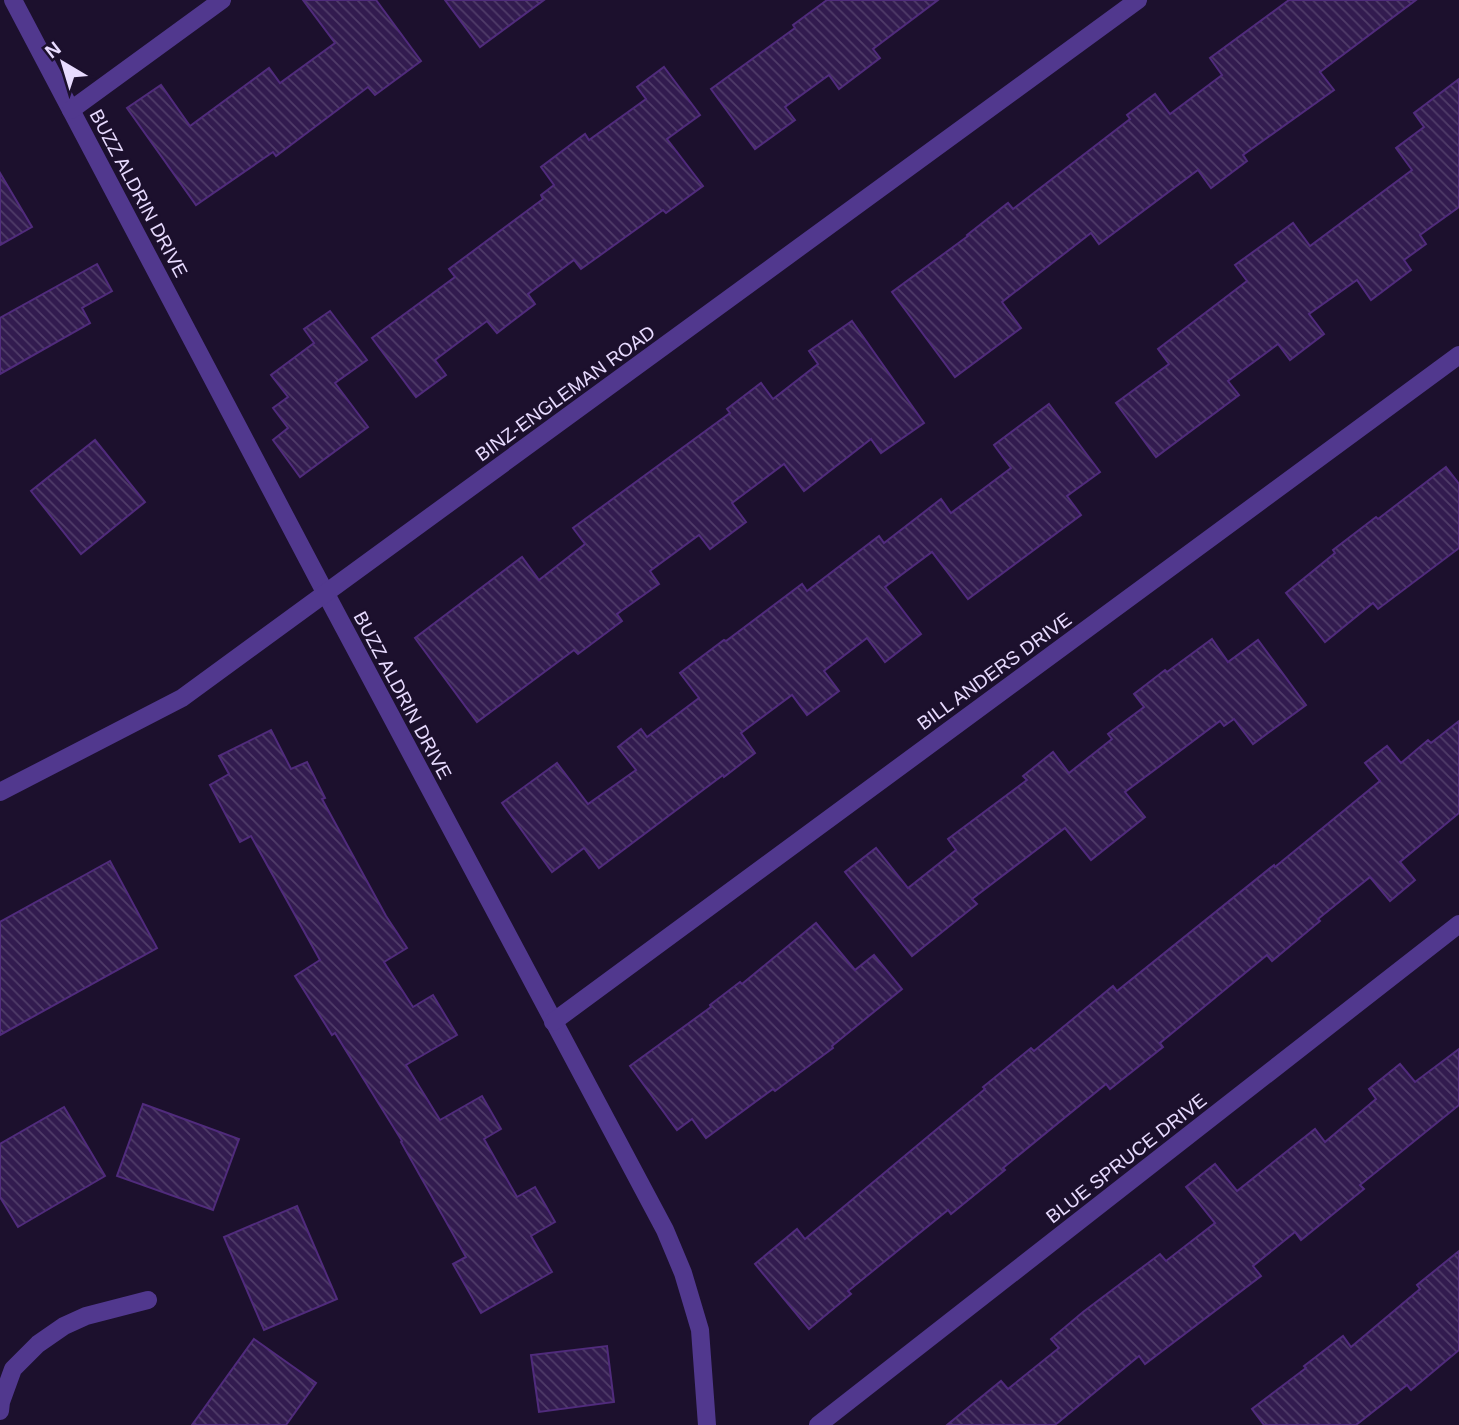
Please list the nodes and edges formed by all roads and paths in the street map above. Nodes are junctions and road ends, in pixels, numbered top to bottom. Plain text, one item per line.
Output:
1 (13, 0) edge
2 (222, 0) edge
3 (1138, 0) edge
4 (71, 110) junction
5 (1459, 355) edge
6 (326, 594) junction
7 (0, 792) edge
8 (1459, 924) edge
9 (553, 1022) junction
10 (148, 1300) dead end
11 (0, 1411) edge
12 (708, 1425) edge
13 (818, 1425) edge

1 - 4 street, BUZZ ALDRIN DRIVE
2 - 4 street
3 - 6 street, BINZ-ENGLEMAN ROAD
4 - 6 street, BUZZ ALDRIN DRIVE
5 - 9 street, BILL ANDERS DRIVE
6 - 7 street, BINZ-ENGLEMAN ROAD
6 - 9 street, BUZZ ALDRIN DRIVE
8 - 13 street, BLUE SPRUCE DRIVE
9 - 12 street, BUZZ ALDRIN DRIVE
10 - 11 street

